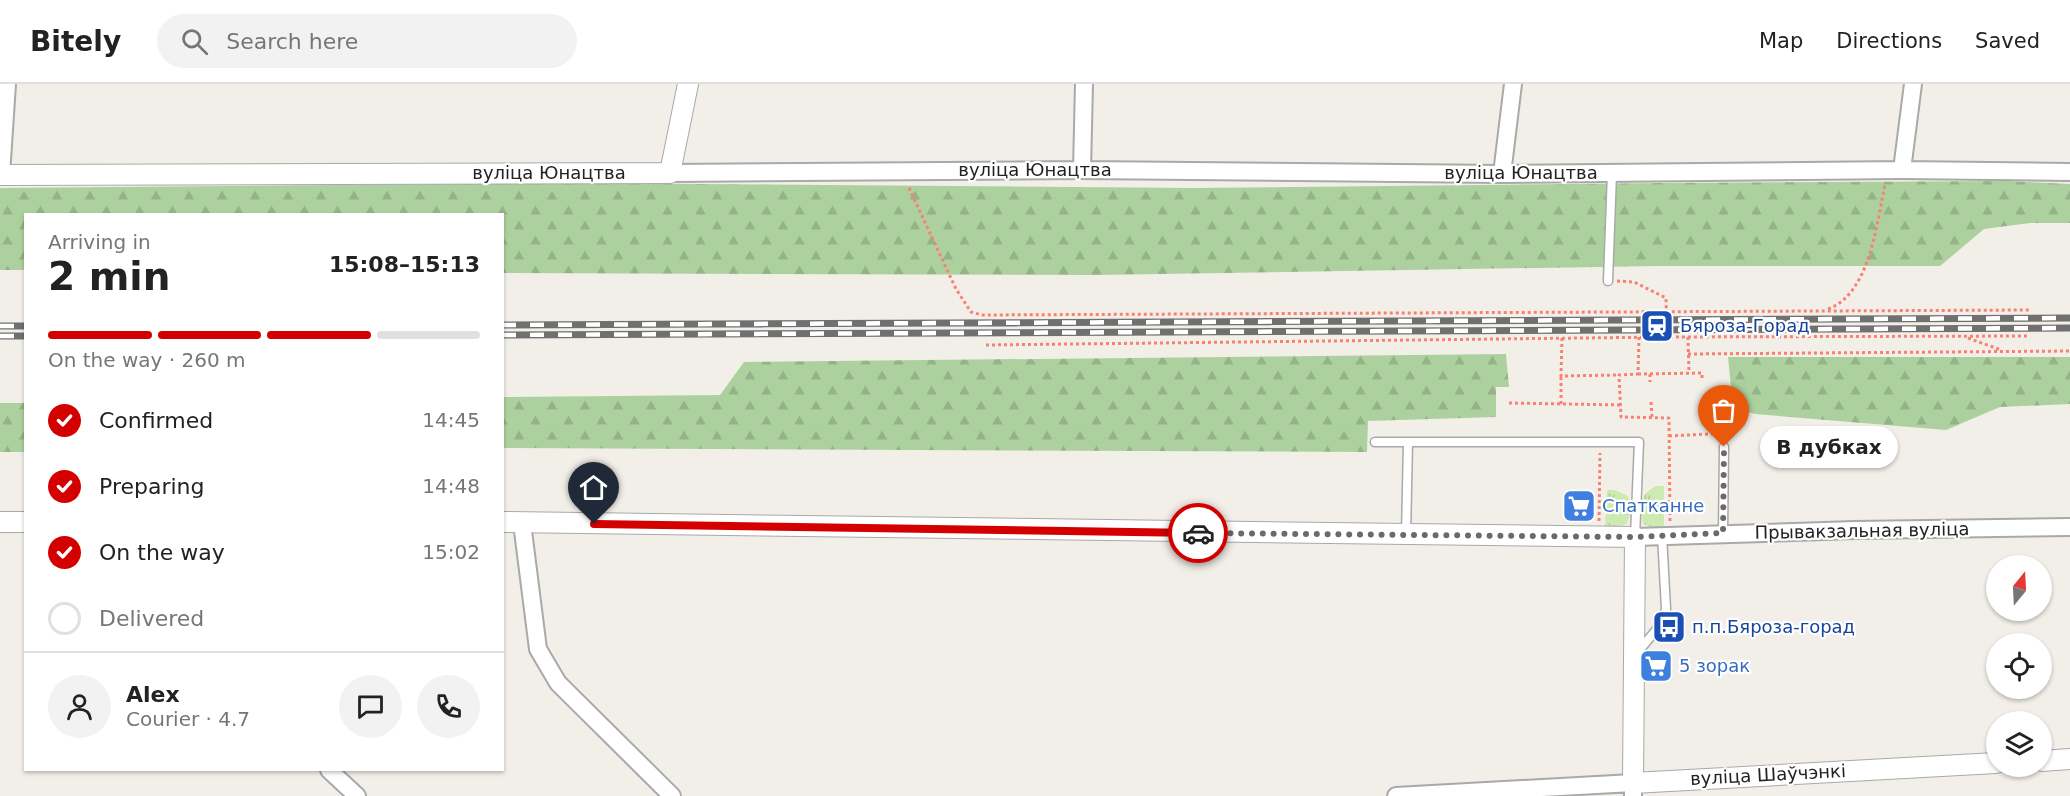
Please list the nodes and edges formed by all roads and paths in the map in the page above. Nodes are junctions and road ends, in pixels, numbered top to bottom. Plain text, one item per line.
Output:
1 (7, 84) edge
2 (688, 84) edge
3 (1084, 84) edge
4 (1513, 84) edge
5 (1913, 84) edge
6 (1082, 170) junction
7 (1895, 170) junction
8 (901, 171) junction
9 (2070, 172) edge
10 (670, 173) junction
11 (1612, 173) junction
12 (1502, 174) junction
13 (1, 175) edge
14 (1608, 281) joint
15 (1825, 310) junction
16 (2029, 310) dead end
17 (1666, 312) junction
18 (1963, 336) junction
19 (2028, 336) dead end
20 (1639, 337) junction
21 (1667, 337) junction
22 (1688, 337) junction
23 (1562, 338) junction
24 (986, 345) dead end
25 (2005, 351) junction
26 (2070, 351) edge
27 (1688, 354) junction
28 (1689, 373) junction
29 (1638, 374) junction
30 (1650, 374) junction
31 (1619, 375) junction
32 (1561, 376) junction
33 (1702, 381) dead end
34 (1650, 382) dead end
35 (1651, 402) dead end
36 (1509, 403) dead end
37 (1561, 404) junction
38 (1621, 405) junction
39 (1652, 417) junction
40 (1729, 433) dead end
41 (1669, 436) junction
42 (1375, 442) dead end
43 (1408, 442) junction
44 (1600, 442) junction
45 (1724, 447) dead end
46 (0, 522) edge
47 (24, 522) edge
48 (504, 522) edge
49 (522, 523) junction
50 (2070, 527) edge
51 (1723, 533) junction
52 (1666, 535) junction
53 (1406, 536) junction
54 (1599, 537) junction
55 (1635, 537) junction
56 (1633, 658) junction
57 (2070, 759) edge
58 (2052, 760) edge
59 (1986, 764) edge
60 (329, 771) edge
61 (1633, 789) edge
62 (357, 796) edge
63 (672, 796) edge
64 (1396, 796) edge

1 - 13 street
2 - 10 street
3 - 6 street
4 - 12 street
5 - 7 street
6 - 8 street, вуліца Юнацтва
6 - 12 street, вуліца Юнацтва
7 - 9 street, вуліца Юнацтва
7 - 11 street, вуліца Юнацтва
7 - 15 path
8 - 10 street, вуліца Юнацтва
8 - 17 path
10 - 13 street, вуліца Юнацтва
11 - 12 street, вуліца Юнацтва
11 - 14 lane
14 - 17 path
15 - 16 path
15 - 17 path
17 - 21 path
18 - 19 path
18 - 22 path
18 - 25 path
20 - 21 path
20 - 23 path
20 - 29 path
21 - 22 path
22 - 27 path
23 - 24 path
23 - 32 path
25 - 26 path
25 - 27 path
27 - 28 path
28 - 30 path
28 - 33 path
29 - 30 path
29 - 31 path
30 - 34 path
31 - 32 path
31 - 38 path
32 - 37 path
35 - 39 path
36 - 37 path
37 - 38 path
38 - 39 path
39 - 41 path
40 - 41 path
41 - 52 path
42 - 43 lane
43 - 44 lane
43 - 53 lane
44 - 54 path
44 - 55 lane
45 - 51 lane
46 - 47 street
48 - 49 street, Прывакзальная вуліца
49 - 53 street, Прывакзальная вуліца
49 - 63 street
50 - 51 street, Прывакзальная вуліца
51 - 52 street, Прывакзальная вуліца
52 - 55 street, Прывакзальная вуліца
52 - 56 lane
53 - 54 street, Прывакзальная вуліца
54 - 55 street, Прывакзальная вуліца
55 - 56 street
56 - 61 street
57 - 58 street
59 - 61 street, вуліца Шаўчэнкі
60 - 62 street
61 - 64 street, вуліца Шаўчэнкі

